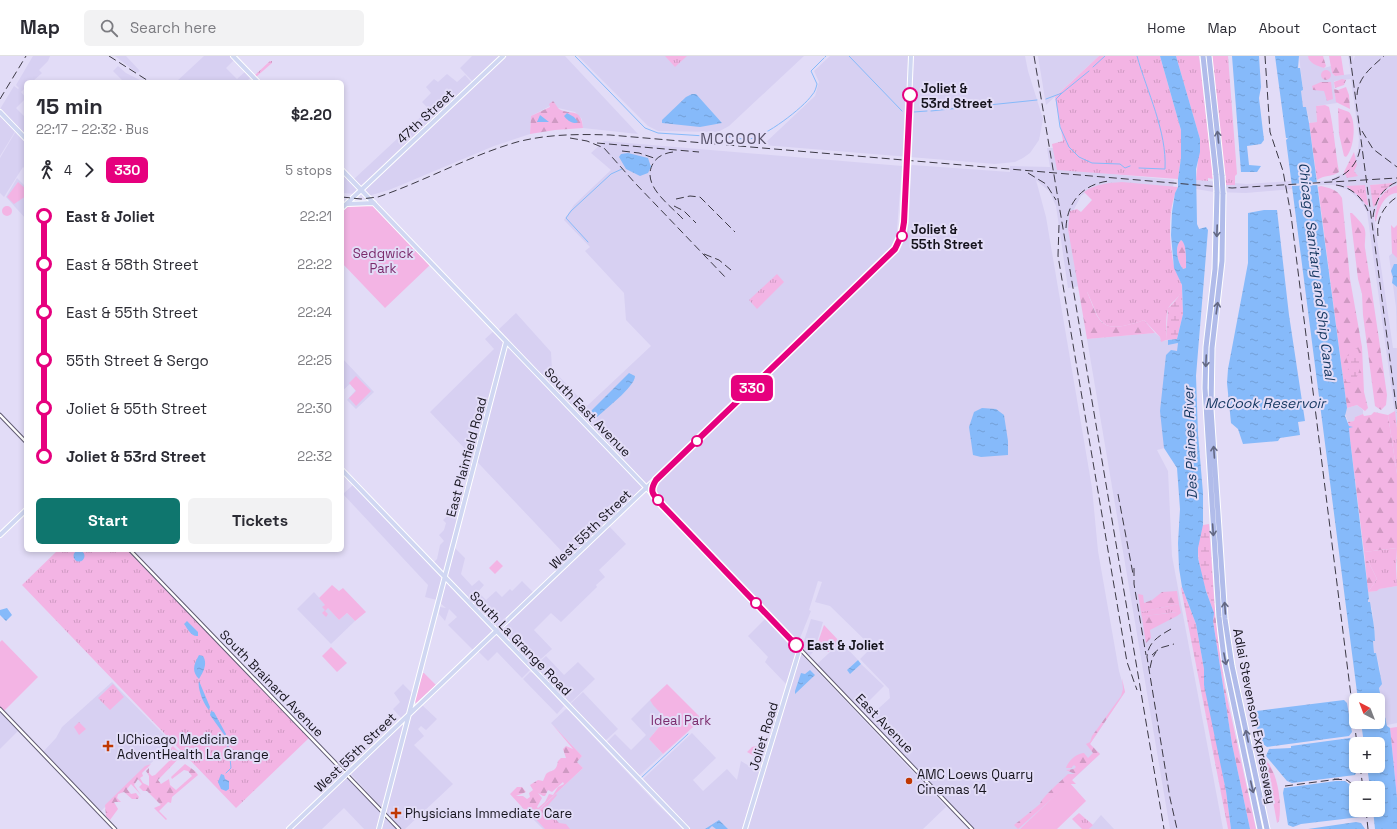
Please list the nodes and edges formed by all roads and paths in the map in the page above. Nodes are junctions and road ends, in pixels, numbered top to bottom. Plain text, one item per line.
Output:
1 (233, 56) edge
2 (503, 56) edge
3 (911, 56) edge
4 (1202, 56) edge
5 (1209, 56) edge
6 (256, 80) edge
7 (0, 112) edge
8 (24, 137) edge
9 (344, 172) edge
10 (361, 190) junction
11 (1220, 192) junction
12 (374, 203) junction
13 (347, 204) junction
14 (344, 206) edge
15 (506, 342) junction
16 (0, 415) edge
17 (24, 440) edge
18 (344, 472) edge
19 (656, 480) junction
20 (647, 489) junction
21 (659, 501) junction
22 (24, 512) edge
23 (0, 535) edge
24 (132, 552) edge
25 (445, 578) junction
26 (497, 631) junction
27 (800, 648) junction
28 (413, 701) junction
29 (419, 704) junction
30 (0, 709) edge
31 (410, 713) junction
32 (399, 724) junction
33 (406, 728) junction
34 (346, 774) junction
35 (384, 813) junction
36 (116, 829) edge
37 (289, 829) edge
38 (379, 829) edge
39 (399, 829) edge
40 (687, 829) edge
41 (745, 829) edge
42 (972, 829) edge
43 (1260, 829) edge
44 (1267, 829) edge

1 - 6 main road
2 - 10 main road, 47th Street
3 - 19 main road, West 55th Street, bridge
4 - 11 highway, Adlai Stevenson Expressway, bridge
11 -> 5 highway, Adlai Stevenson Expressway, bridge
7 - 8 main road
9 - 10 main road, South East Avenue
10 - 12 main road, South East Avenue
10 - 13 main road, 47th Street
11 -> 43 highway, Adlai Stevenson Expressway
44 -> 11 highway, Adlai Stevenson Expressway
12 - 13 main road
12 - 15 main road, South East Avenue
13 - 14 main road, 47th Street
15 - 20 main road, South East Avenue
15 - 25 main road, East Plainfield Road
16 - 17 street
18 - 25 main road, South La Grange Road
19 - 20 main road, West 55th Street
19 - 21 main road
20 - 21 main road, South East Avenue
20 - 26 main road, West 55th Street
21 - 27 main road, South East Avenue
22 - 23 main road
24 - 34 street, South Brainard Avenue
25 - 26 main road, South La Grange Road
25 - 28 main road, East Plainfield Road
26 - 29 main road, West 55th Street
26 - 40 main road, South La Grange Road
27 - 41 main road, Joliet Road
27 - 42 street, East Avenue
28 - 29 main road
28 - 31 main road, East Plainfield Road
29 - 31 main road, West 55th Street
30 - 36 street
31 - 32 main road, West 55th Street
31 - 33 main road, East Plainfield Road
32 - 33 main road
32 - 34 main road, West 55th Street
33 - 35 main road, East Plainfield Road
34 - 35 street, South Brainard Avenue
34 - 37 main road, West 55th Street
35 - 38 main road, East Plainfield Road
35 - 39 street, South Brainard Avenue

